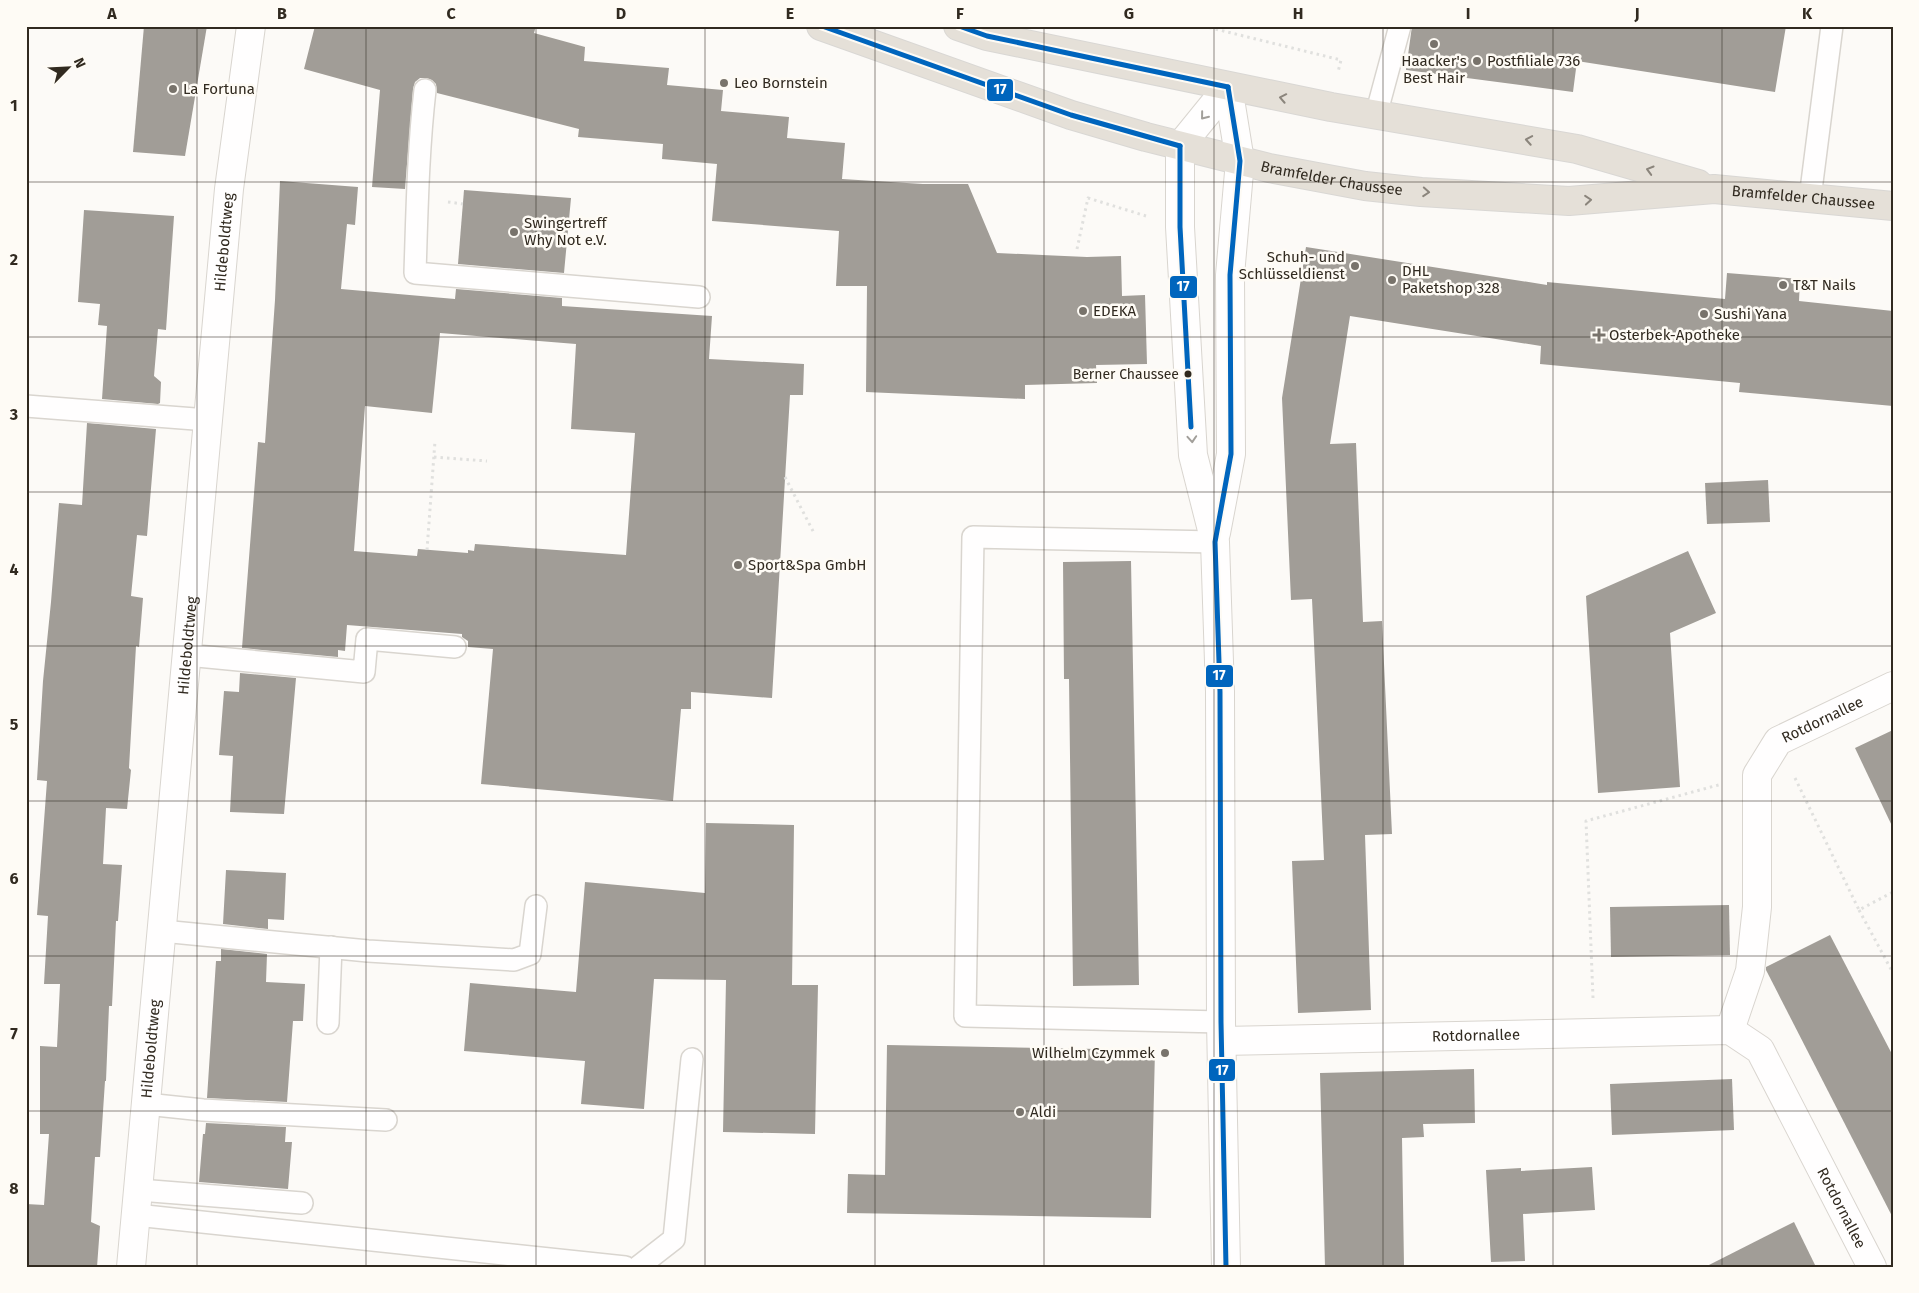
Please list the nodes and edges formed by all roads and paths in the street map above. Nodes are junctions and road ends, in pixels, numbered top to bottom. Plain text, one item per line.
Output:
1 (251, 26) edge
2 (821, 26) edge
3 (958, 26) edge
4 (1203, 26) edge
5 (1400, 26) edge
6 (1832, 26) edge
7 (1228, 87) junction
8 (425, 90) dead end
9 (1331, 108) junction
10 (1376, 115) junction
11 (1180, 146) junction
12 (1240, 161) junction
13 (1714, 189) junction
14 (1810, 198) junction
15 (1893, 206) edge
16 (1180, 227) junction
17 (1077, 249) dead end
18 (699, 297) dead end
19 (26, 406) edge
20 (208, 420) junction
21 (435, 441) dead end
22 (434, 457) junction
23 (487, 461) dead end
24 (785, 477) dead end
25 (814, 533) dead end
26 (1214, 542) junction
27 (427, 550) dead end
28 (455, 647) dead end
29 (187, 655) junction
30 (1893, 686) edge
31 (1778, 741) junction
32 (1757, 775) junction
33 (1893, 892) edge
34 (536, 906) dead end
35 (1859, 910) junction
36 (162, 931) junction
37 (331, 947) junction
38 (1893, 974) edge
39 (328, 1023) dead end
40 (1730, 1030) junction
41 (1221, 1031) junction
42 (1595, 1032) junction
43 (692, 1059) dead end
44 (146, 1104) junction
45 (386, 1120) dead end
46 (137, 1202) junction
47 (302, 1202) dead end
48 (131, 1267) edge
49 (625, 1267) edge
50 (638, 1267) edge
51 (1226, 1267) edge
52 (1872, 1267) edge

1 - 20 street, Hildeboldtweg
2 - 11 main road, Bramfelder Chaussee
3 - 7 main road, Bramfelder Chaussee
4 - 9 path
5 - 10 lane
6 - 14 lane
9 -> 7 main road, Bramfelder Chaussee
7 -> 11 street
7 - 12 street
8 - 18 lane
9 - 10 main road, Bramfelder Chaussee
13 -> 10 main road, Bramfelder Chaussee
11 - 12 main road, Bramfelder Chaussee
11 - 16 street
12 -> 13 main road, Bramfelder Chaussee
12 - 26 street
13 - 14 main road, Bramfelder Chaussee
14 - 15 main road, Bramfelder Chaussee
16 - 17 path
16 -> 26 street
19 - 20 lane
20 - 29 street, Hildeboldtweg
21 - 22 path
22 - 23 path
22 - 27 path
24 - 25 path
26 - 41 street
26 - 41 lane
28 - 29 lane
29 - 36 street, Hildeboldtweg
30 - 31 street, Rotdornallee
31 - 32 street, Rotdornallee
31 - 35 path
32 - 40 street
32 - 42 path
33 - 35 path
34 - 37 lane
35 - 38 path
36 - 37 lane
36 - 44 street, Hildeboldtweg
37 - 39 lane
40 - 42 street, Rotdornallee
40 - 52 street, Rotdornallee
41 - 42 street, Rotdornallee
41 - 51 street
43 - 50 lane
44 - 45 lane
44 - 46 street, Hildeboldtweg
46 - 47 lane
46 - 48 street, Hildeboldtweg
46 - 49 lane

